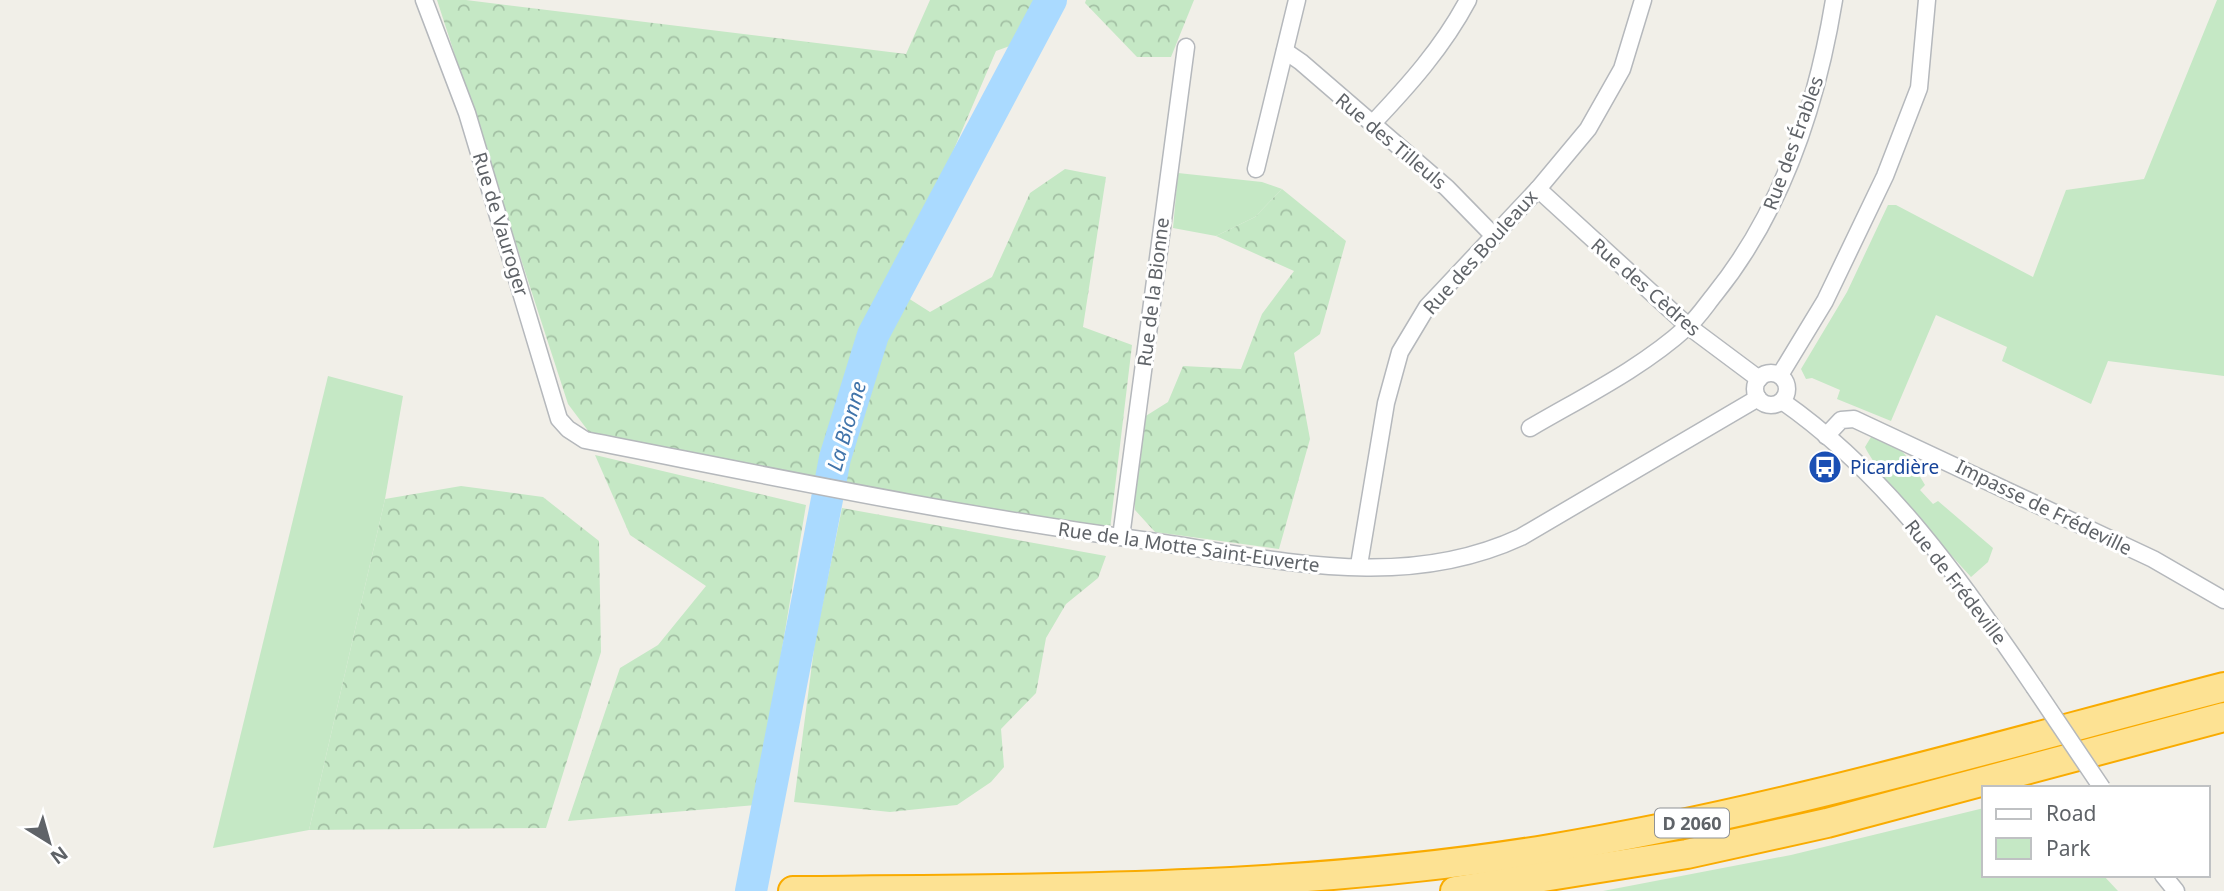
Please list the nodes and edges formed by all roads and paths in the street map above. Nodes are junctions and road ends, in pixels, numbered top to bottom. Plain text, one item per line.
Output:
1 (424, 0) edge
2 (1297, 0) edge
3 (1468, 0) edge
4 (1643, 0) edge
5 (1927, 0) edge
6 (1829, 2) edge
7 (1186, 47) dead end
8 (1285, 51) junction
9 (1373, 123) junction
10 (1256, 169) dead end
11 (1538, 189) junction
12 (1493, 235) junction
13 (1688, 326) junction
14 (1780, 375) junction
15 (1759, 379) junction
16 (1758, 398) junction
17 (1782, 401) junction
18 (1530, 428) dead end
19 (1826, 436) junction
20 (584, 440) joint
21 (1121, 537) junction
22 (1359, 565) junction
23 (2224, 600) edge
24 (2224, 687) edge
25 (2224, 718) edge
26 (2101, 786) edge
27 (2165, 877) edge
28 (793, 891) edge
29 (1455, 891) edge
30 (2176, 891) edge

1 - 20 street, Rue de Vauroger
2 - 8 street
3 - 9 street
4 - 11 street, Rue des Bouleaux
5 - 14 street
6 - 13 street, Rue des Érables
7 - 21 street, Rue de la Bionne
8 - 9 street, Rue des Tilleuls
8 - 10 street
9 - 12 street, Rue des Tilleuls
11 - 12 street, Rue des Bouleaux
11 - 13 street, Rue des Cèdres
12 - 22 street, Rue des Bouleaux
13 - 15 street, Rue des Cèdres
13 - 18 street, Rue des Érables
14 - 15 street
14 - 17 street
15 - 16 street
16 - 17 street
16 - 22 street, Rue de la Motte Saint-Euverte
17 - 19 street, Rue de Frédeville
19 - 23 street, Impasse de Frédeville
19 - 26 street, Rue de Frédeville, bridge
20 - 21 street, Rue de la Motte Saint-Euverte
21 - 22 street, Rue de la Motte Saint-Euverte
24 - 28 highway, D 2060
25 - 29 highway, D 2060
27 - 30 street

